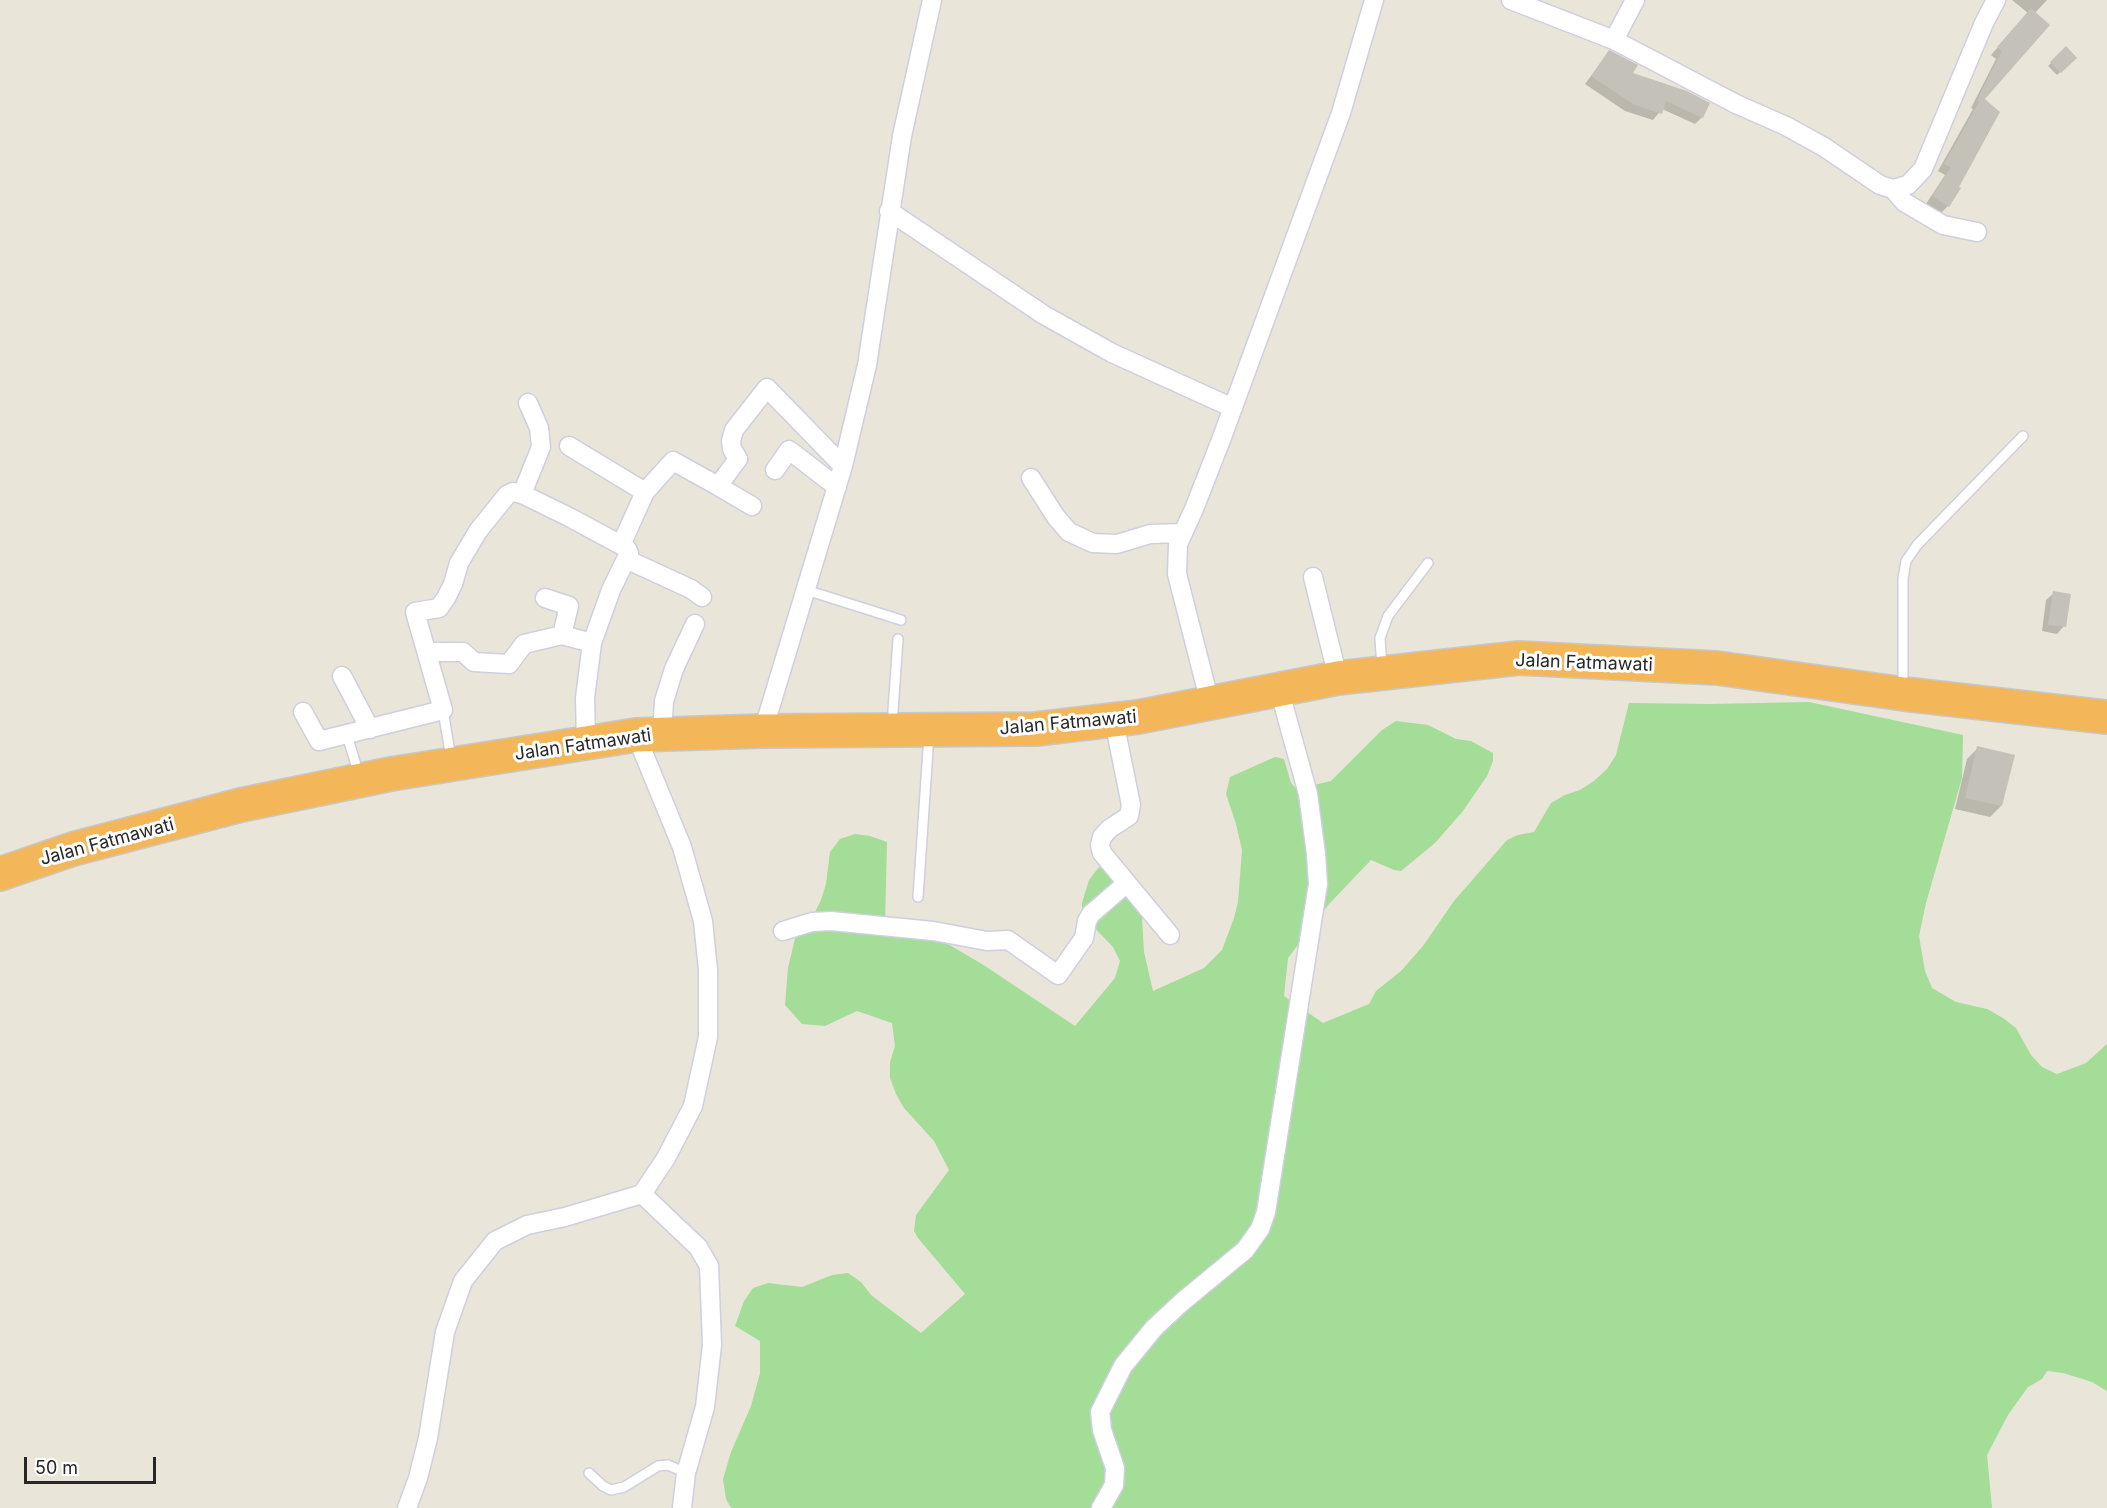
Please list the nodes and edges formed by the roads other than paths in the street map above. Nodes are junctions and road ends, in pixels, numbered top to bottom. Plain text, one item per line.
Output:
1 (932, 0) edge
2 (1374, 0) edge
3 (1511, 0) edge
4 (1635, 0) edge
5 (1996, 0) edge
6 (1614, 40) junction
7 (1893, 189) junction
8 (889, 211) junction
9 (1977, 232) dead end
10 (528, 403) dead end
11 (1233, 408) junction
12 (2023, 436) dead end
13 (568, 446) dead end
14 (843, 465) junction
15 (775, 470) dead end
16 (1031, 478) dead end
17 (718, 486) junction
18 (837, 487) junction
19 (645, 492) junction
20 (522, 494) junction
21 (752, 506) dead end
22 (1181, 533) junction
23 (624, 552) junction
24 (1428, 563) dead end
25 (1313, 577) dead end
26 (806, 590) junction
27 (702, 597) dead end
28 (545, 598) dead end
29 (901, 620) dead end
30 (694, 624) dead end
31 (562, 635) junction
32 (898, 639) dead end
33 (592, 643) junction
34 (427, 652) junction
35 (1382, 674) junction
36 (342, 676) dead end
37 (1338, 678) junction
38 (1279, 688) junction
39 (1904, 694) junction
40 (1210, 703) junction
41 (443, 710) junction
42 (303, 712) dead end
43 (2107, 717) edge
44 (1114, 721) junction
45 (370, 729) junction
46 (891, 730) junction
47 (929, 730) junction
48 (763, 731) junction
49 (649, 734) junction
50 (346, 735) junction
51 (586, 742) junction
52 (452, 764) junction
53 (360, 781) junction
54 (0, 874) edge
55 (1127, 883) junction
56 (918, 897) dead end
57 (783, 931) dead end
58 (1170, 935) dead end
59 (642, 1194) junction
60 (589, 1473) dead end
61 (686, 1473) junction
62 (406, 1508) edge
63 (682, 1508) edge
64 (1101, 1508) edge

1 - 8 street
2 - 11 street
3 - 6 street
4 - 6 street
5 - 7 street
6 - 7 street
7 - 9 street
8 - 11 street
8 - 14 street
10 - 20 street
11 - 22 street
12 - 39 lane
13 - 19 street
14 - 17 street
14 - 18 street
15 - 18 street
16 - 22 street
17 - 19 street
17 - 21 street
18 - 26 street
19 - 23 street
20 - 23 street
20 - 34 street
22 - 40 street
23 - 27 street
23 - 33 street
24 - 35 lane
25 - 37 street
26 - 29 lane
26 - 48 street
28 - 31 street
30 - 49 street
31 - 33 street
31 - 34 street
32 - 46 lane
33 - 51 street
34 - 41 street
35 - 37 highway, Jalan Fatmawati
35 - 39 highway, Jalan Fatmawati
36 - 45 street
37 - 38 highway, Jalan Fatmawati
38 - 40 highway, Jalan Fatmawati
38 - 64 street
39 - 43 highway, Jalan Fatmawati
40 - 44 highway, Jalan Fatmawati
41 - 45 street
41 - 52 lane
42 - 50 street
44 - 47 highway, Jalan Fatmawati
44 - 55 street
45 - 50 street
46 - 47 highway, Jalan Fatmawati
46 - 48 highway, Jalan Fatmawati
47 - 56 lane
48 - 49 highway, Jalan Fatmawati
49 - 51 highway, Jalan Fatmawati
49 - 59 street
50 - 53 lane
51 - 52 highway, Jalan Fatmawati
52 - 53 highway, Jalan Fatmawati
53 - 54 highway, Jalan Fatmawati
55 - 57 street
55 - 58 street
59 - 61 street
59 - 62 street
60 - 61 lane
61 - 63 street

